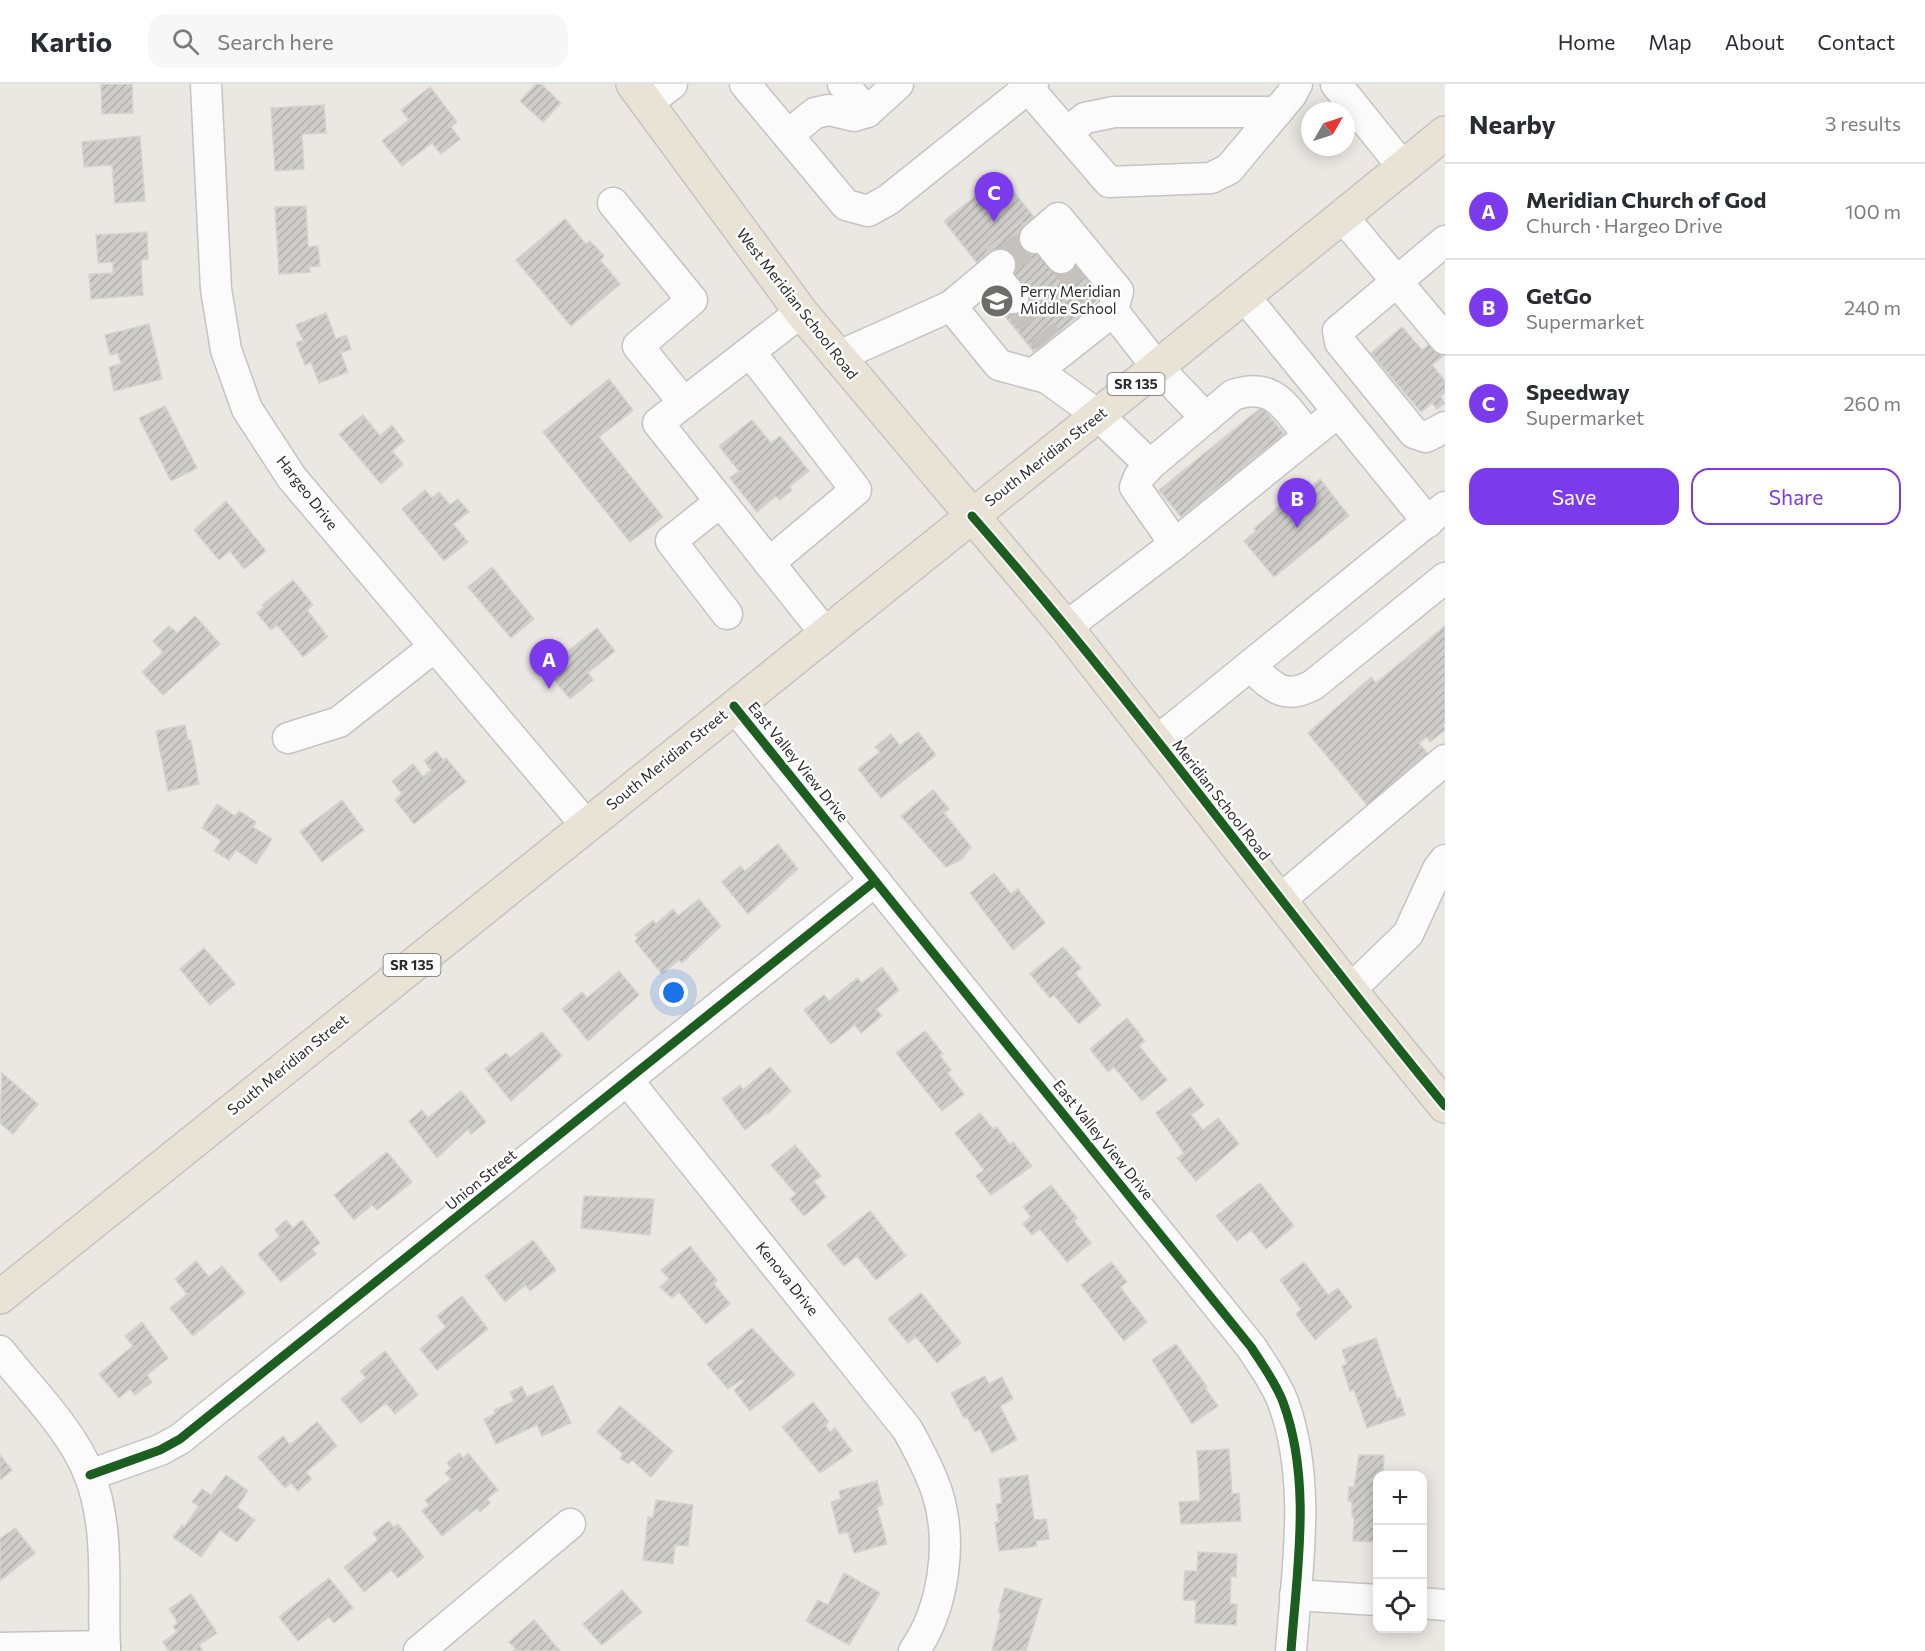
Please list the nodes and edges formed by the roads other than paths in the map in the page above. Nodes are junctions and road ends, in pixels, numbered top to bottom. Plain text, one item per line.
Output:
1 (206, 84) edge
2 (745, 84) edge
3 (843, 84) edge
4 (898, 84) edge
5 (1297, 84) edge
6 (1336, 84) edge
7 (1030, 86) edge
8 (651, 90) edge
9 (867, 112) junction
10 (1277, 112) junction
11 (1066, 133) junction
12 (1445, 133) edge
13 (788, 135) junction
14 (1402, 166) junction
15 (613, 203) dead end
16 (1342, 216) junction
17 (1445, 241) edge
18 (1061, 258) tunnel mouth
19 (1398, 280) junction
20 (1245, 297) junction
21 (1013, 298) tunnel mouth
22 (951, 306) junction
23 (1105, 309) junction
24 (801, 312) junction
25 (1445, 339) edge
26 (750, 352) junction
27 (837, 357) junction
28 (1352, 357) junction
29 (1157, 367) junction
30 (1033, 374) junction
31 (1317, 386) junction
32 (684, 403) junction
33 (1338, 412) junction
34 (1098, 415) junction
35 (1206, 417) junction
36 (1445, 427) edge
37 (1308, 435) junction
38 (1150, 465) junction
39 (720, 502) junction
40 (1436, 515) edge
41 (972, 516) junction
42 (1175, 544) junction
43 (769, 563) junction
44 (1445, 578) edge
45 (727, 614) dead end
46 (1066, 627) junction
47 (825, 633) junction
48 (434, 647) junction
49 (1250, 666) junction
50 (734, 706) junction
51 (288, 738) dead end
52 (1156, 742) junction
53 (1445, 760) edge
54 (586, 825) junction
55 (1445, 860) edge
56 (875, 881) junction
57 (1280, 900) junction
58 (1350, 990) junction
59 (628, 1081) junction
60 (1445, 1106) edge
61 (0, 1297) edge
62 (0, 1352) edge
63 (90, 1475) junction
64 (570, 1524) dead end
65 (1295, 1595) junction
66 (1373, 1600) edge
67 (1427, 1603) edge
68 (1445, 1605) edge
69 (0, 1647) edge
70 (105, 1649) edge
71 (419, 1651) edge
72 (914, 1651) edge
73 (1291, 1651) edge

1 - 48 street, Hargeo Drive
2 - 13 street
3 - 9 street
4 - 9 street
5 - 10 street
6 - 14 street
7 - 11 street
7 - 13 street
8 - 24 main road, West Meridian School Road
9 - 13 street
10 - 11 street
10 - 11 street
12 - 14 main road, South Meridian Street / SR 135
14 - 16 main road, South Meridian Street / SR 135
15 - 32 street
16 - 19 street
16 - 20 main road, South Meridian Street / SR 135
17 - 19 street
18 - 23 street
19 - 25 street
19 - 28 street
20 - 29 main road, South Meridian Street / SR 135
20 - 31 street
21 - 22 street
22 - 27 street
22 - 30 street
23 - 29 street
23 - 30 street
24 - 26 street
24 - 27 main road, West Meridian School Road
26 - 32 street
26 - 43 street
27 - 41 main road, West Meridian School Road
28 - 31 street
28 - 36 street
29 - 34 main road, South Meridian Street / SR 135
29 - 35 street
30 - 34 street
31 - 33 street
32 - 39 street
33 - 37 street
33 - 40 street
34 - 38 street
34 - 41 main road, South Meridian Street / SR 135
35 - 37 street
35 - 38 street
37 - 42 street
38 - 42 street
39 - 43 street
39 - 45 street
40 - 49 street
41 - 46 main road, Meridian School Road
41 - 47 main road, South Meridian Street / SR 135
42 - 46 street
43 - 47 street
44 - 49 street
46 - 52 main road, Meridian School Road
47 - 50 main road, South Meridian Street / SR 135
48 - 51 street
48 - 54 street, Hargeo Drive
49 - 52 street
50 - 54 main road, South Meridian Street / SR 135
50 - 56 street, East Valley View Drive
52 - 57 main road, Meridian School Road
53 - 57 street
54 - 61 main road, South Meridian Street / SR 135
55 - 58 street
56 - 59 street, Union Street
56 - 65 street, East Valley View Drive
57 - 58 main road, Meridian School Road
58 - 60 main road, Meridian School Road
59 - 63 street, Union Street
59 - 72 street, Kenova Drive
62 - 63 street
63 - 70 street
64 - 71 street
65 - 66 street
65 - 73 street, East Valley View Drive
67 - 68 street
69 - 70 street

